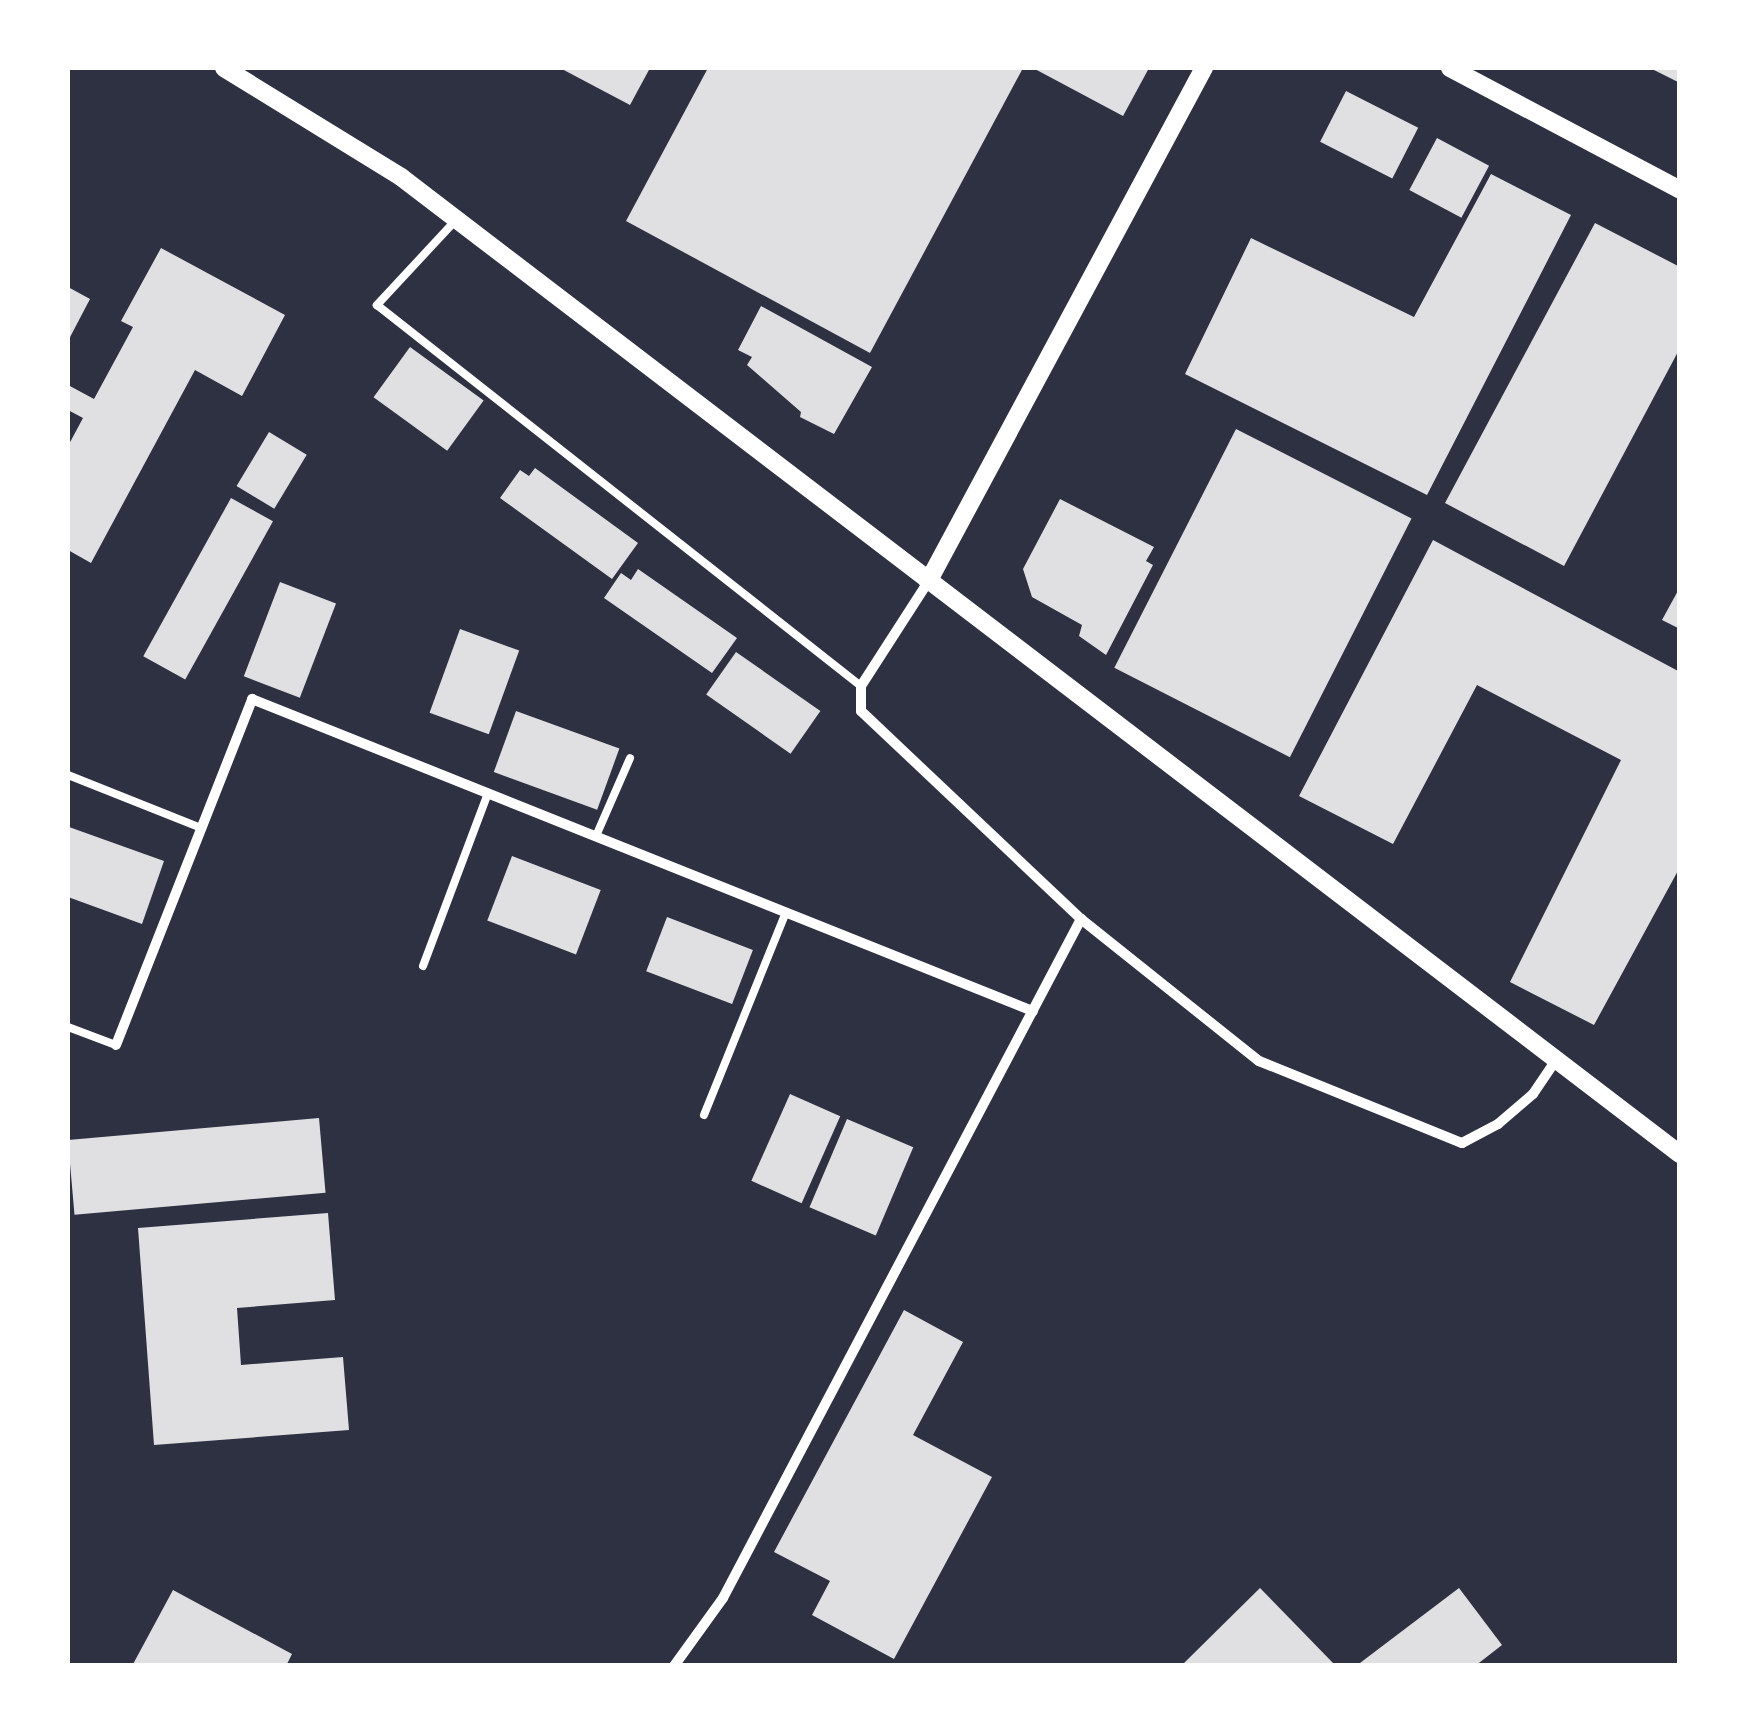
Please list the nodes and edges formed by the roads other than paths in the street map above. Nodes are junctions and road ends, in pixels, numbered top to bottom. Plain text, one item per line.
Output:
1 (224, 68) edge
2 (1204, 68) edge
3 (1450, 68) edge
4 (1680, 190) edge
5 (456, 220) junction
6 (928, 582) junction
7 (861, 686) junction
8 (630, 758) dead end
9 (68, 774) edge
10 (488, 793) junction
11 (201, 828) junction
12 (596, 836) junction
13 (786, 912) junction
14 (1081, 919) junction
15 (422, 966) dead end
16 (1033, 1011) junction
17 (68, 1026) edge
18 (116, 1046) joint
19 (1556, 1060) junction
20 (704, 1116) dead end
21 (1680, 1154) edge
22 (674, 1666) edge

1 - 5 street
2 - 6 street
3 - 4 street
5 - 6 street
5 - 7 lane
6 - 7 street
6 - 19 street
7 - 14 street
8 - 12 lane
9 - 11 lane
10 - 11 street
10 - 12 street
10 - 15 lane
11 - 18 street
12 - 13 street
13 - 16 street
13 - 20 lane
14 - 16 street
14 - 19 street
16 - 22 street
17 - 18 lane
19 - 21 street

